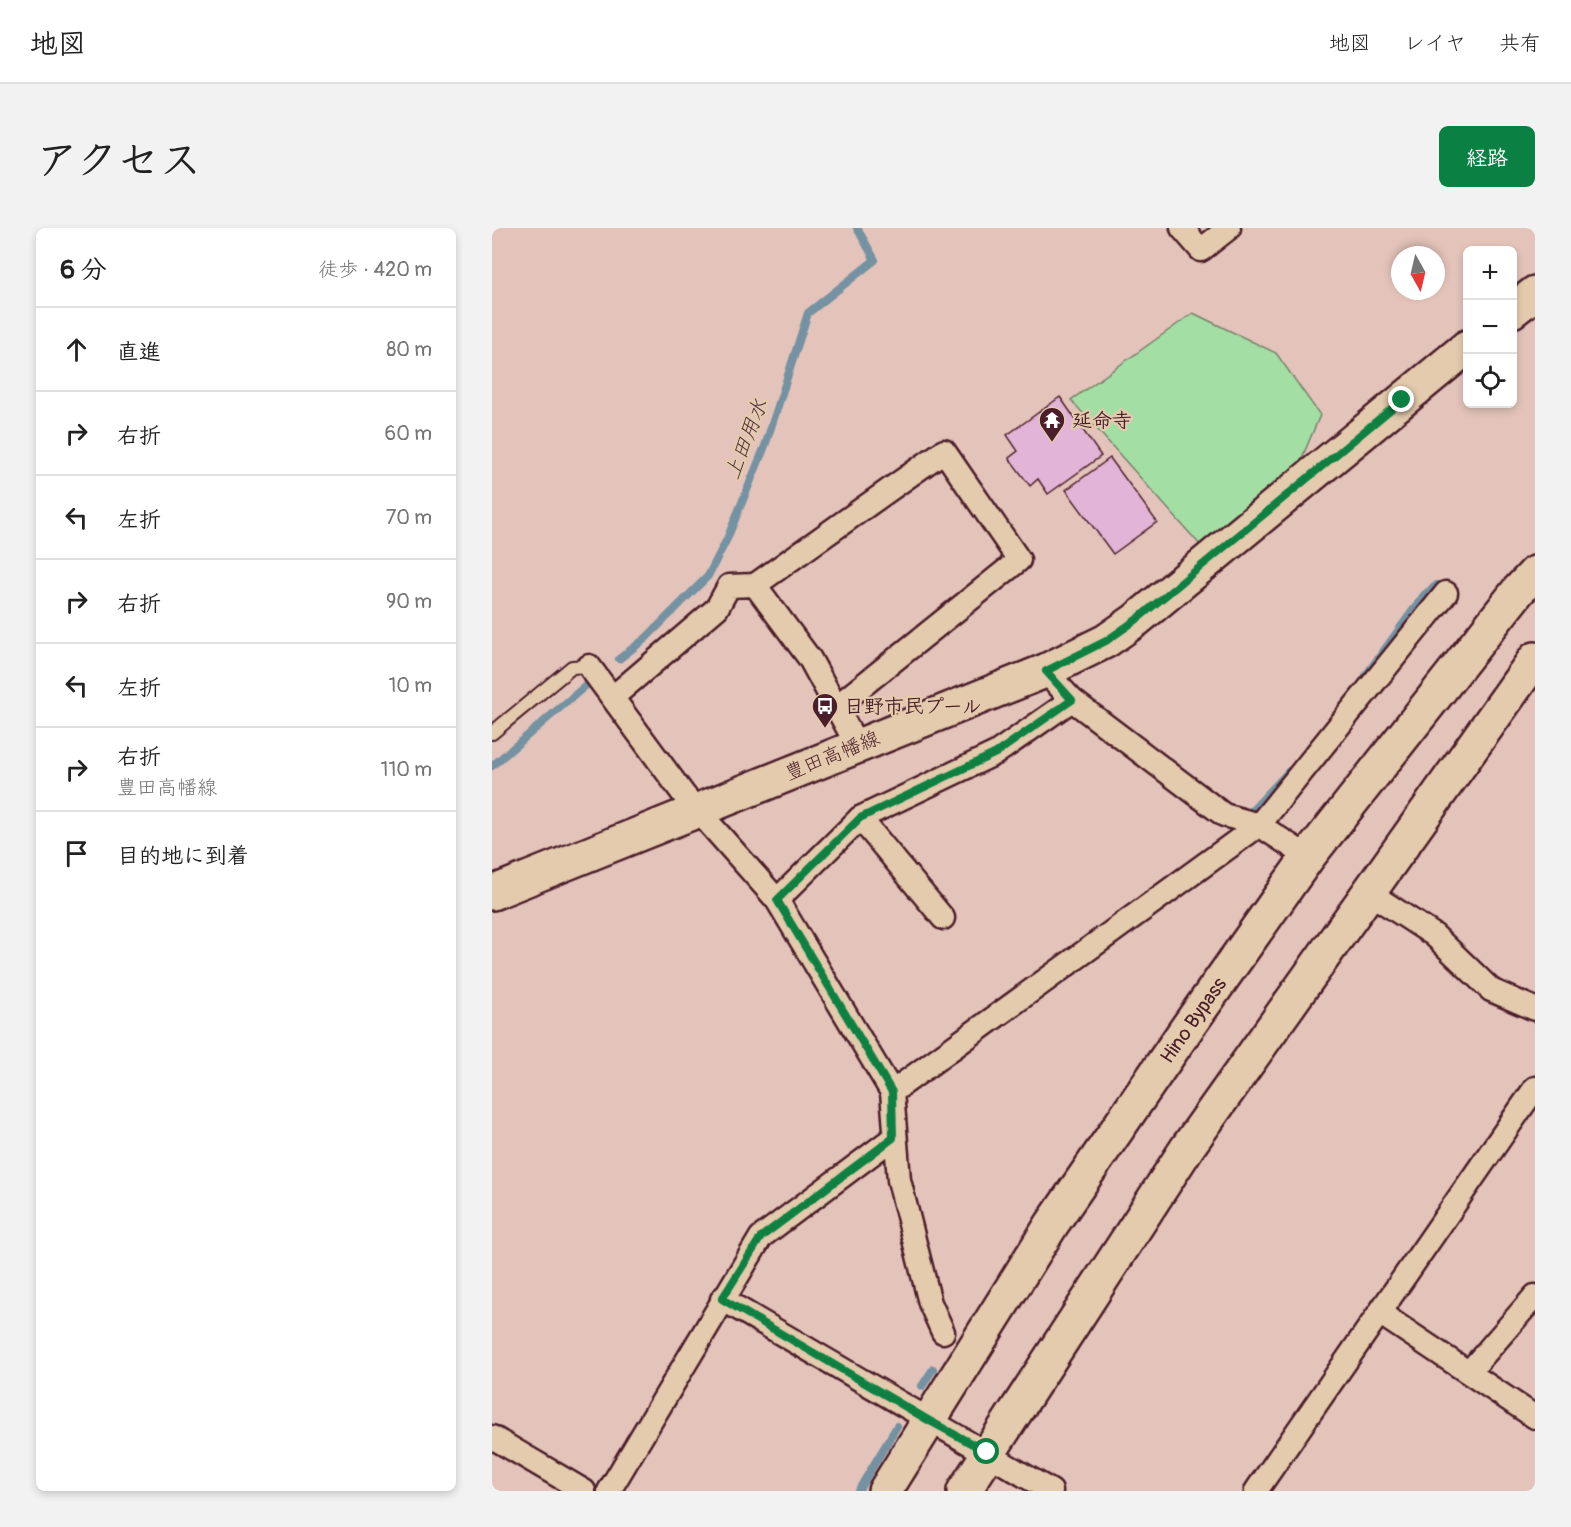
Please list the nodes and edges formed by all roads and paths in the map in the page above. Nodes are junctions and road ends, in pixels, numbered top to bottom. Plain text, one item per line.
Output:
1 (1182, 228) edge
2 (1229, 228) edge
3 (1535, 293) edge
4 (1517, 307) edge
5 (1463, 350) edge
6 (1535, 573) edge
7 (755, 585) junction
8 (1446, 593) dead end
9 (1535, 659) edge
10 (589, 666) joint
11 (1046, 671) junction
12 (613, 697) junction
13 (1072, 700) junction
14 (836, 707) junction
15 (492, 733) edge
16 (857, 745) junction
17 (698, 809) junction
18 (860, 818) junction
19 (1259, 825) junction
20 (1308, 857) junction
21 (1368, 892) junction
22 (492, 893) edge
23 (777, 900) junction
24 (943, 918) dead end
25 (1535, 1010) edge
26 (1535, 1088) edge
27 (892, 1092) junction
28 (893, 1138) junction
29 (1535, 1296) edge
30 (722, 1299) junction
31 (1381, 1314) junction
32 (943, 1332) dead end
33 (1469, 1372) junction
34 (1535, 1417) edge
35 (928, 1420) junction
36 (492, 1437) edge
37 (987, 1452) junction
38 (1265, 1488) edge
39 (584, 1491) edge
40 (609, 1491) edge
41 (885, 1491) edge
42 (964, 1491) edge
43 (1051, 1491) edge

1 - 2 street
3 - 4 main road
5 - 11 main road, 豊田高幡線
6 - 20 main road, Hino Bypass
7 - 12 street
7 - 14 street
7 - 14 street
8 - 19 street
9 - 21 main road
10 - 12 street
10 - 15 lane
11 - 13 street
11 - 16 main road, 豊田高幡線
12 - 17 street
13 - 18 street
13 - 19 street
14 - 16 street
16 - 17 main road, 豊田高幡線
17 - 22 main road, 豊田高幡線
17 - 23 street
18 - 23 street
18 - 24 street
19 - 20 street
19 - 27 street
20 - 35 main road, Hino Bypass
21 - 25 street
21 - 37 main road
23 - 27 street
26 - 31 street
27 - 28 street
28 - 30 street
28 - 32 street
29 - 33 street
30 - 35 street
30 - 40 street
31 - 33 street
31 - 38 street
33 - 34 street
35 - 37 street
35 - 41 main road, Hino Bypass
36 - 39 street
37 - 42 main road
37 - 43 street

